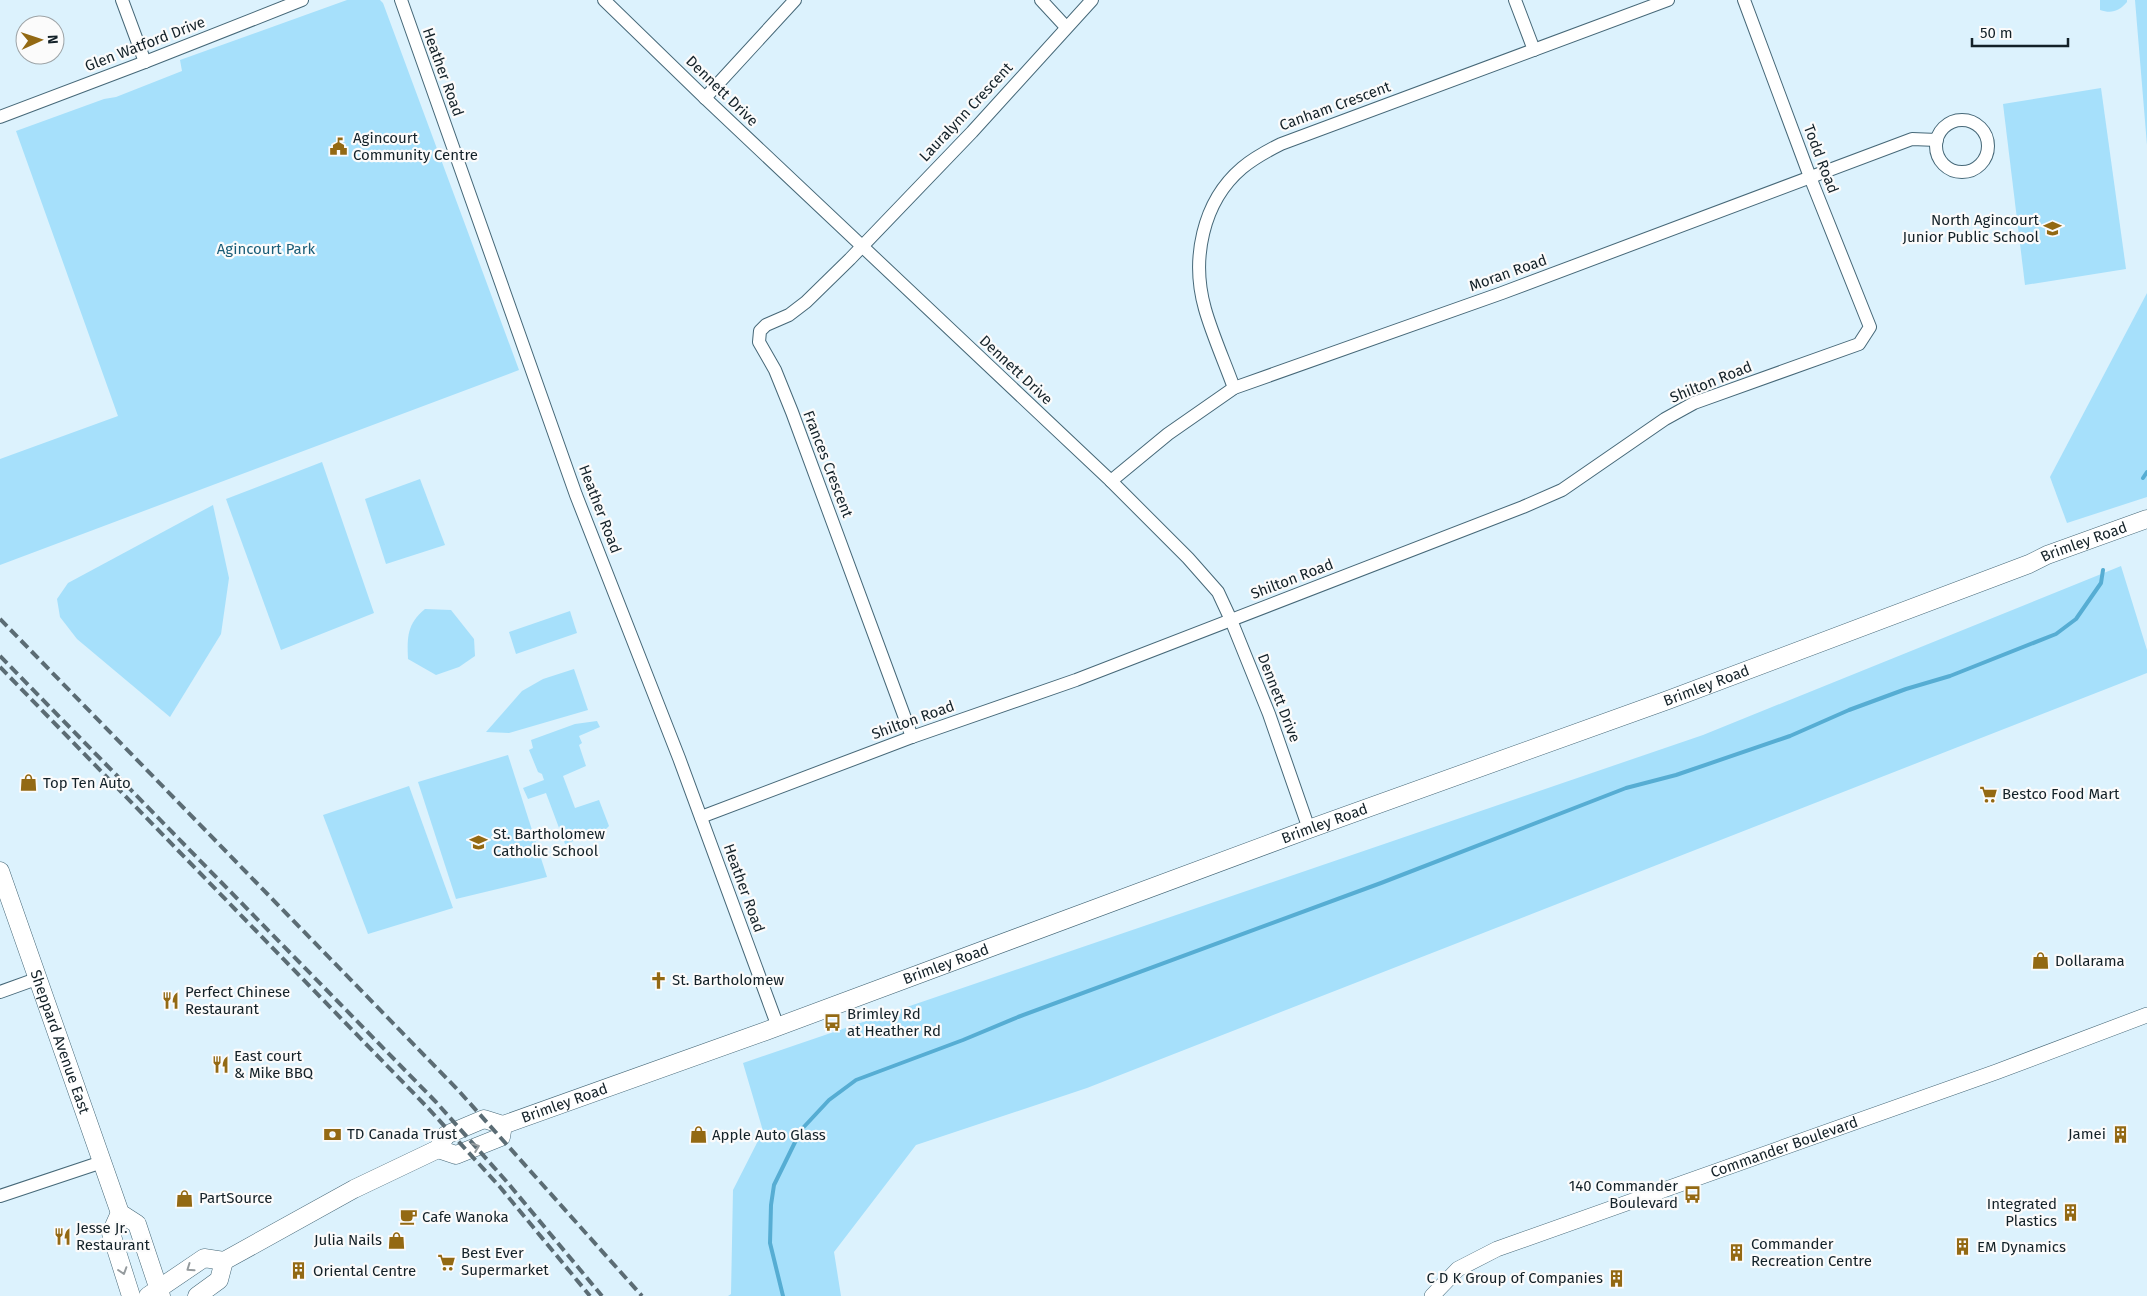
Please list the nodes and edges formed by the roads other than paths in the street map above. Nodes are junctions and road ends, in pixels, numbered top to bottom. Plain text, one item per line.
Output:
1 (122, 0) edge
2 (302, 0) edge
3 (401, 0) edge
4 (604, 0) edge
5 (795, 0) edge
6 (1041, 0) edge
7 (1092, 0) edge
8 (1515, 0) edge
9 (1668, 0) edge
10 (1744, 0) edge
11 (1066, 27) junction
12 (1534, 50) junction
13 (145, 62) junction
14 (705, 98) junction
15 (0, 116) edge
16 (1937, 140) junction
17 (1810, 177) junction
18 (863, 245) junction
19 (1870, 327) joint
20 (1234, 388) junction
21 (1112, 481) junction
22 (2147, 519) edge
23 (1231, 620) junction
24 (912, 737) junction
25 (701, 817) junction
26 (1309, 829) junction
27 (0, 871) edge
28 (38, 978) junction
29 (0, 992) edge
30 (2147, 1015) edge
31 (778, 1027) junction
32 (102, 1162) junction
33 (0, 1196) edge
34 (120, 1213) junction
35 (224, 1261) junction
36 (156, 1294) edge
37 (132, 1296) edge
38 (197, 1296) edge
39 (1432, 1296) edge

1 - 13 street
2 - 13 street, Glen Watford Drive
3 - 25 street, Heather Road
4 - 14 street, Dennett Drive
5 - 14 street
6 - 11 street
7 - 11 street, Lauralynn Crescent
8 - 12 street
9 - 12 street, Canham Crescent
10 - 17 street, Todd Road
11 - 18 street, Lauralynn Crescent
12 - 20 street, Canham Crescent
13 - 15 street, Glen Watford Drive
14 - 18 street, Dennett Drive
16 - 16 street
16 - 17 street, Moran Road
17 - 19 street, Todd Road
17 - 20 street, Moran Road
18 - 21 street, Dennett Drive
18 - 24 street, Frances Crescent
19 - 23 street, Shilton Road
20 - 21 street, Moran Road
21 - 23 street, Dennett Drive
22 - 26 main road, Brimley Road
23 - 24 street, Shilton Road
23 - 26 street, Dennett Drive
24 - 25 street, Shilton Road
25 - 31 street, Heather Road
26 - 31 main road, Brimley Road
27 - 28 main road, Sheppard Avenue East
28 - 29 street
28 - 32 main road, Sheppard Avenue East
30 - 39 street, Commander Boulevard
31 - 35 main road, Brimley Road
32 - 33 street
32 - 34 main road, Sheppard Avenue East
34 - 36 main road
34 -> 37 main road
35 -> 36 main road, Brimley Road
35 - 38 main road

